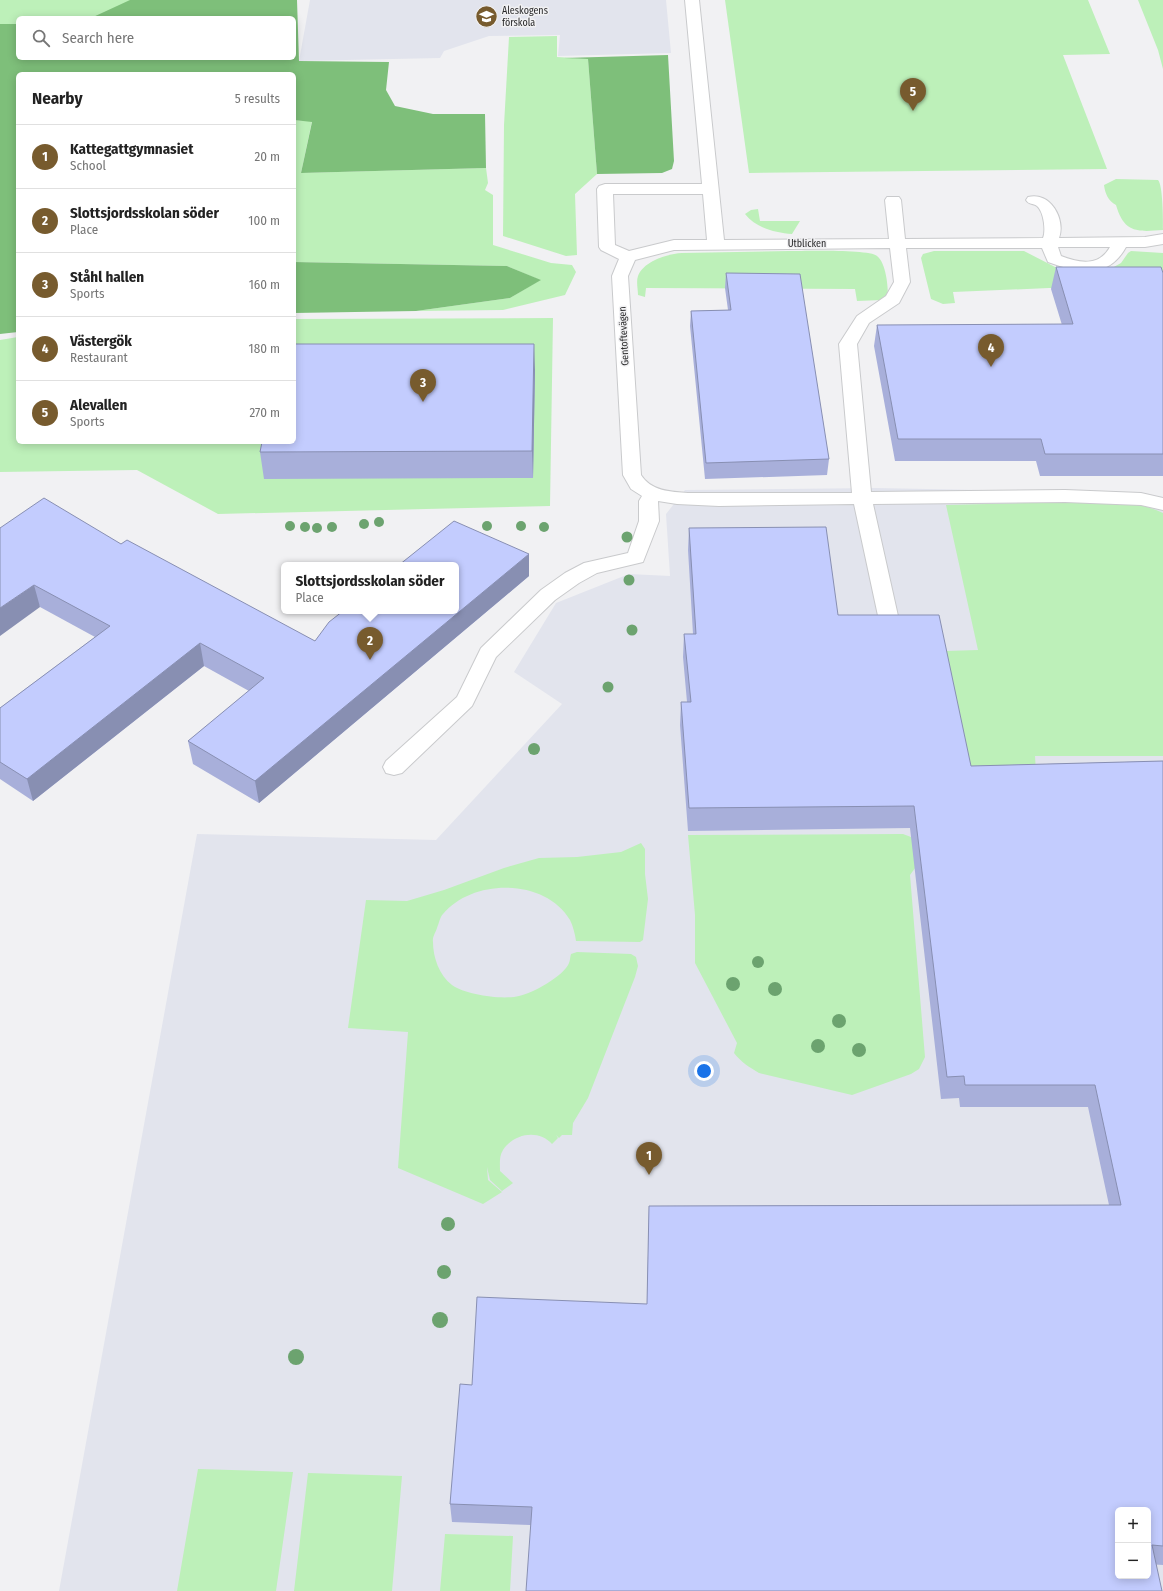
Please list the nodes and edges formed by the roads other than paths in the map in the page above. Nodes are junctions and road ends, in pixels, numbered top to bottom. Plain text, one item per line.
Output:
1 (692, 0) edge
2 (710, 189) junction
3 (893, 200) dead end
4 (1034, 200) dead end
5 (1163, 239) edge
6 (1121, 242) junction
7 (1145, 242) junction
8 (1049, 243) junction
9 (898, 244) junction
10 (1163, 244) edge
11 (716, 245) junction
12 (628, 257) junction
13 (654, 493) junction
14 (862, 498) junction
15 (1163, 504) edge
16 (890, 626) edge
17 (394, 767) dead end

1 - 2 lane
2 - 11 lane
2 - 12 lane
3 - 9 lane
4 - 8 lane
5 - 7 lane
6 - 7 lane, Utblicken
6 - 8 lane, Utblicken
6 - 8 lane
7 - 10 lane
8 - 9 lane, Utblicken
9 - 11 lane, Utblicken
9 - 14 lane
11 - 12 lane
12 - 13 lane, Gentoftevägen
13 - 14 lane, Gentoftevägen
13 - 17 lane
14 - 15 lane, Gentoftevägen
14 - 16 lane

